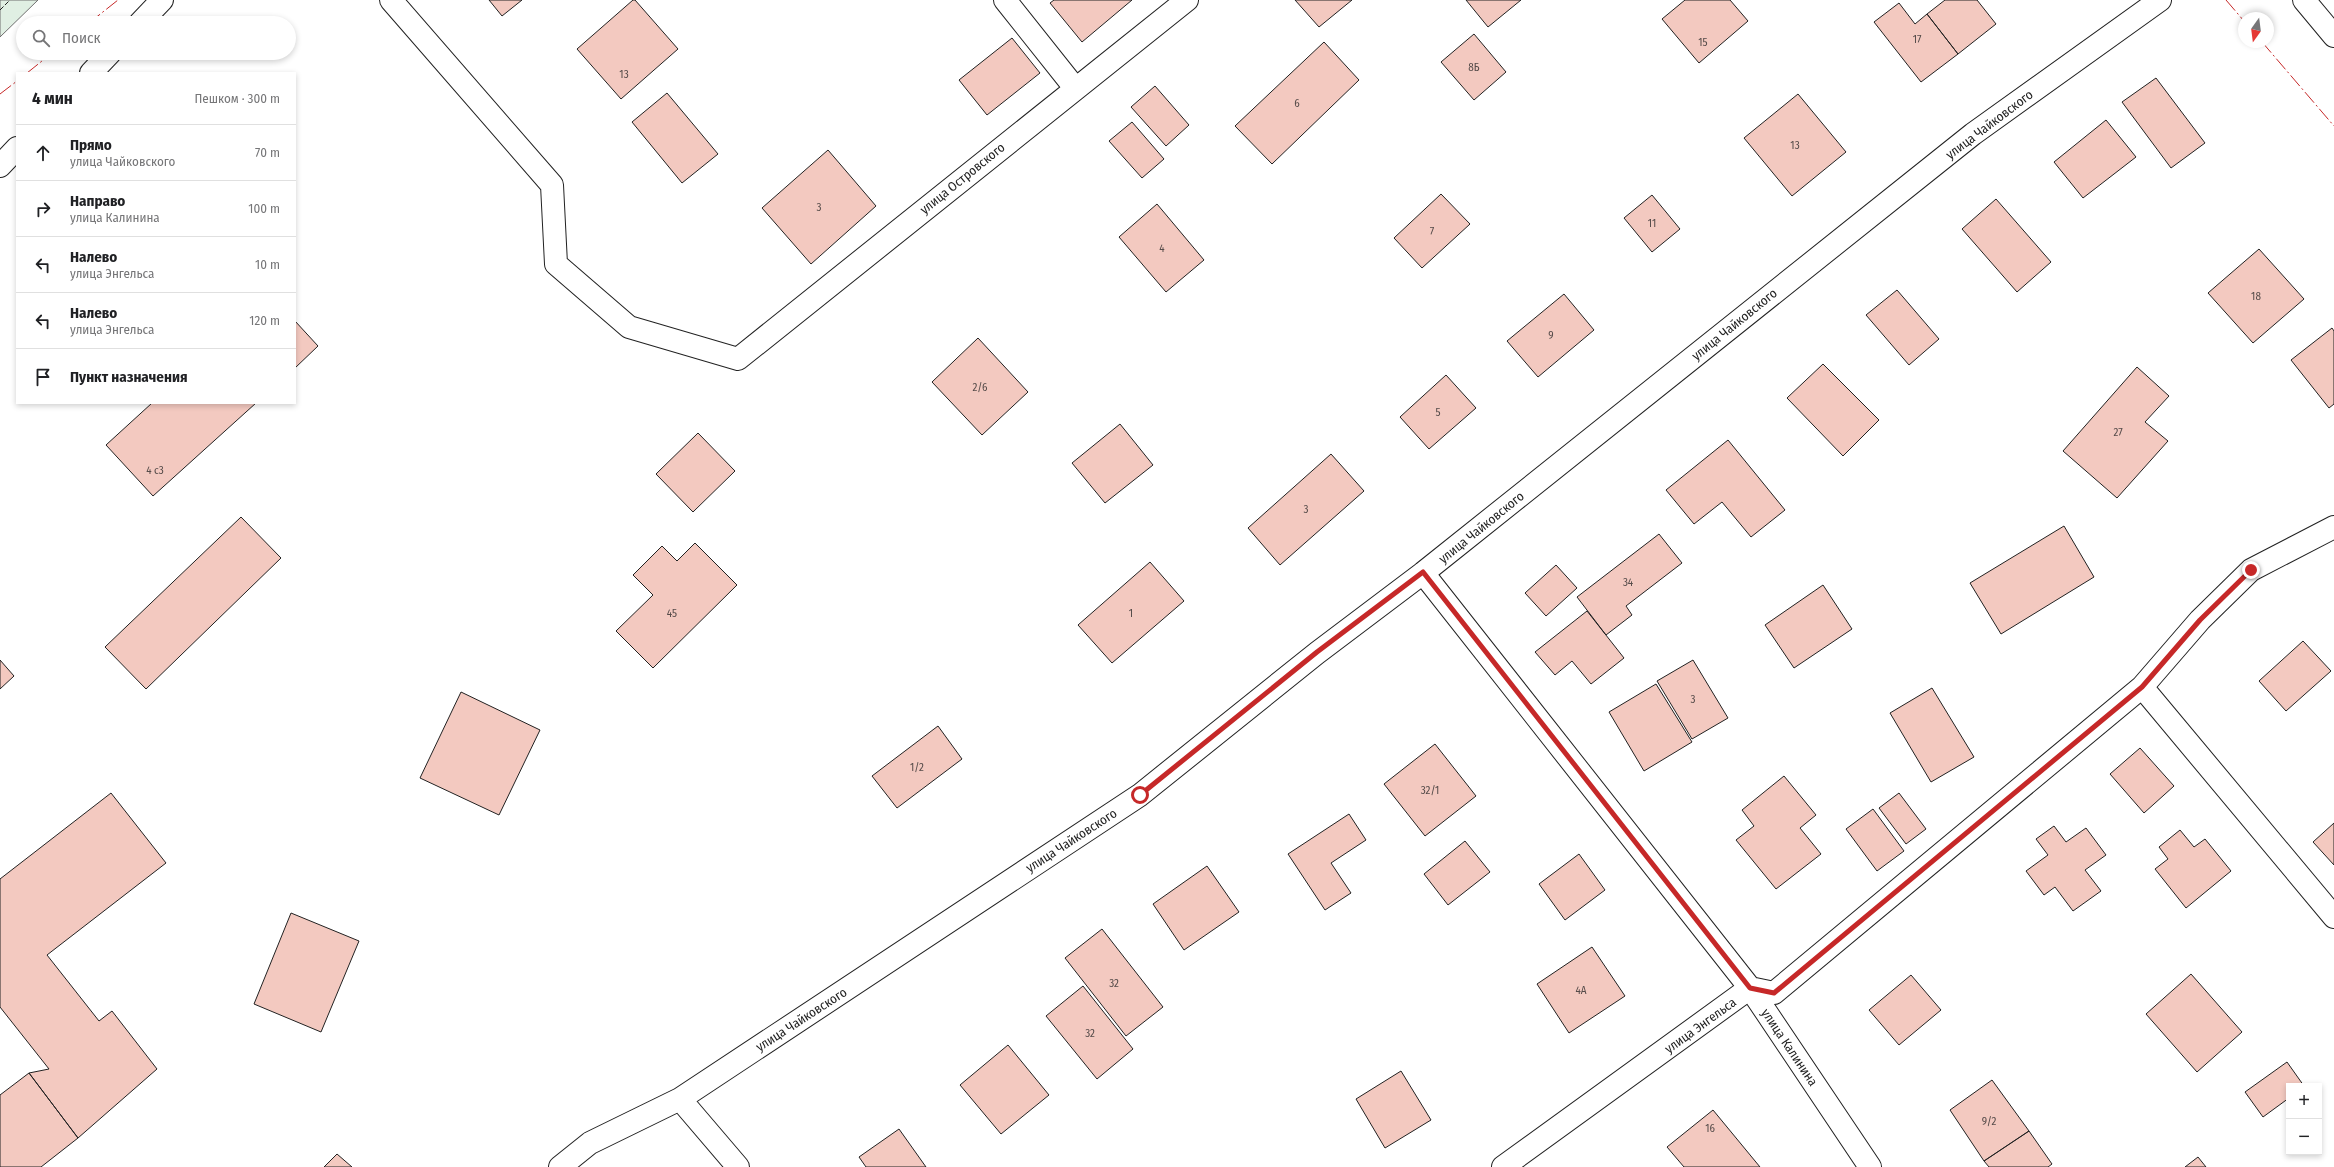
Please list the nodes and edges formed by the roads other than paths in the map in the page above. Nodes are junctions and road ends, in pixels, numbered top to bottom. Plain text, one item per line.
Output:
1 (162, 0) edge
2 (391, 0) edge
3 (1005, 0) edge
4 (1188, 0) edge
5 (2160, 0) edge
6 (2304, 0) edge
7 (147, 16) edge
8 (2334, 36) edge
9 (103, 60) edge
10 (92, 72) edge
11 (1075, 88) junction
12 (16, 149) edge
13 (0, 166) edge
14 (2334, 527) edge
15 (1423, 572) junction
16 (2142, 687) junction
17 (2334, 917) edge
18 (1750, 988) junction
19 (680, 1099) junction
20 (560, 1167) edge
21 (738, 1167) edge
22 (1503, 1167) edge
23 (1870, 1167) edge

1 - 7 street
2 - 11 street, улица Островского
3 - 11 street
4 - 11 street, улица Островского
5 - 15 street, улица Чайковского
6 - 8 street
9 - 10 street
12 - 13 street
14 - 16 street
15 - 18 street, улица Калинина
15 - 19 street, улица Чайковского
16 - 17 street
16 - 18 street
18 - 22 street, улица Энгельса
18 - 23 street, улица Калинина
19 - 20 street, улица Чайковского
19 - 21 street

